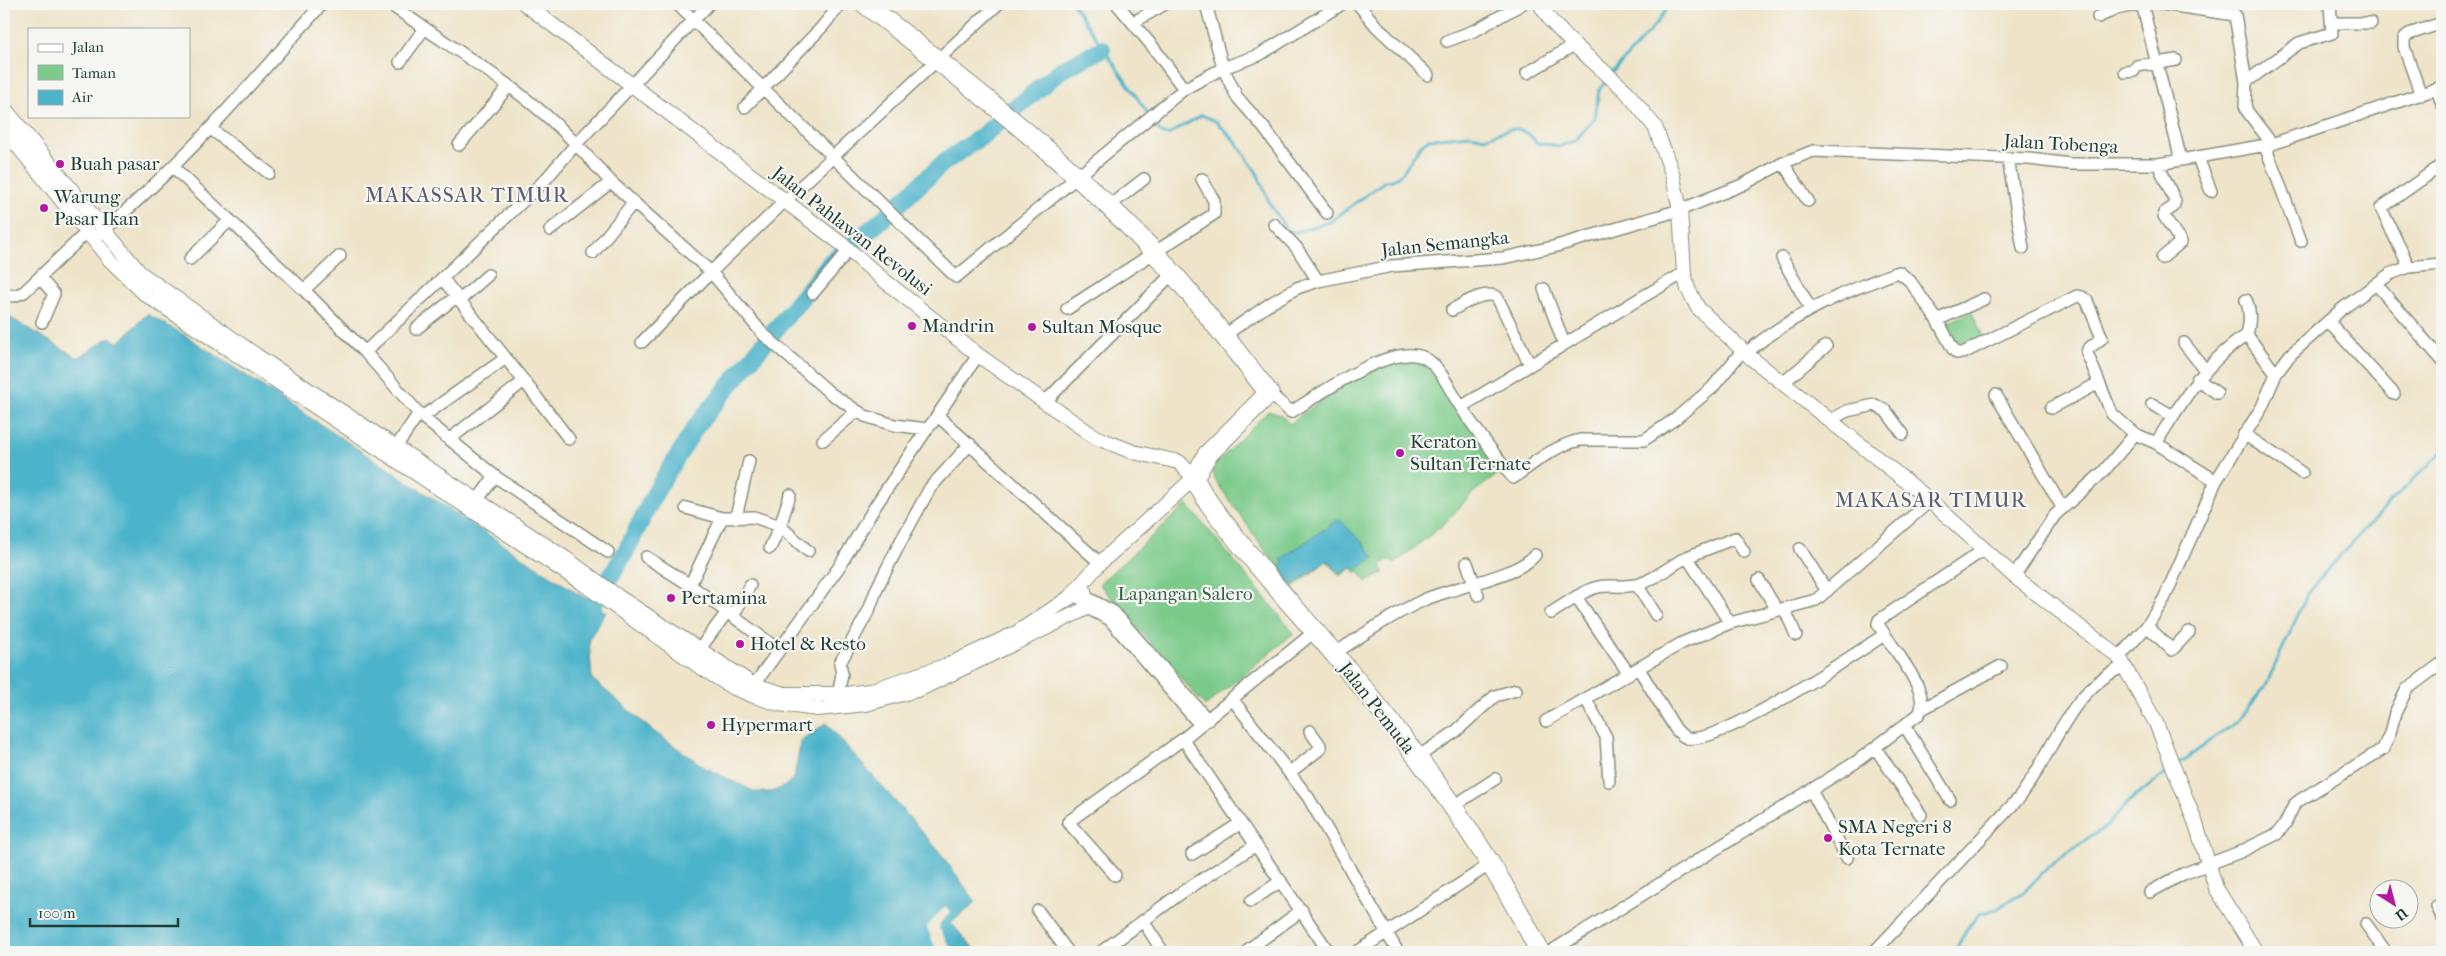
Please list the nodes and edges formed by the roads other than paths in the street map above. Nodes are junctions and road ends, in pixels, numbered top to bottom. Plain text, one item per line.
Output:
1 (322, 4) edge
2 (390, 4) edge
3 (525, 4) edge
4 (677, 4) edge
5 (710, 4) edge
6 (842, 4) edge
7 (865, 4) edge
8 (1117, 4) edge
9 (1165, 4) edge
10 (1206, 4) edge
11 (1342, 4) edge
12 (1358, 4) edge
13 (1522, 4) edge
14 (1540, 4) edge
15 (2141, 4) edge
16 (2162, 4) edge
17 (2330, 4) edge
18 (995, 5) edge
19 (2098, 16) dead end
20 (694, 19) junction
21 (1134, 22) junction
22 (2332, 23) junction
23 (2372, 23) dead end
24 (2442, 23) edge
25 (424, 29) junction
26 (1447, 41) dead end
27 (1574, 45) junction
28 (937, 60) junction
29 (2176, 60) dead end
30 (2157, 61) junction
31 (400, 62) dead end
32 (1223, 68) junction
33 (2125, 72) dead end
34 (1527, 73) dead end
35 (1428, 76) dead end
36 (2246, 82) junction
37 (633, 84) junction
38 (509, 86) junction
39 (763, 88) junction
40 (2440, 88) edge
41 (1184, 89) junction
42 (2421, 95) junction
43 (2442, 104) edge
44 (745, 107) dead end
45 (4, 108) edge
46 (4, 129) edge
47 (207, 132) junction
48 (576, 144) junction
49 (459, 145) dead end
50 (2268, 145) junction
51 (834, 158) junction
52 (2008, 158) junction
53 (2198, 158) junction
54 (2181, 160) junction
55 (1783, 163) junction
56 (2158, 164) junction
57 (2442, 165) edge
58 (173, 167) junction
59 (270, 172) dead end
60 (1078, 178) junction
61 (1144, 179) dead end
62 (1202, 179) dead end
63 (611, 182) junction
64 (2211, 191) dead end
65 (1808, 201) dead end
66 (784, 202) junction
67 (633, 203) junction
68 (1109, 206) junction
69 (1680, 210) junction
70 (1327, 213) dead end
71 (230, 220) junction
72 (1274, 224) dead end
73 (103, 230) junction
74 (550, 230) dead end
75 (90, 236) junction
76 (2301, 240) dead end
77 (846, 248) junction
78 (2022, 248) dead end
79 (593, 253) dead end
80 (1154, 253) junction
81 (340, 256) dead end
82 (1782, 258) dead end
83 (2162, 258) dead end
84 (190, 259) dead end
85 (2442, 264) edge
86 (2409, 267) junction
87 (711, 272) junction
88 (1684, 273) junction
89 (1172, 274) junction
90 (488, 275) dead end
91 (40, 278) junction
92 (442, 278) junction
93 (1318, 281) junction
94 (2376, 284) junction
95 (149, 288) junction
96 (1544, 289) dead end
97 (304, 290) junction
98 (813, 293) dead end
99 (4, 294) edge
100 (458, 298) junction
101 (1984, 299) dead end
102 (2246, 300) dead end
103 (1810, 308) junction
104 (1067, 309) dead end
105 (1452, 310) dead end
106 (1937, 320) junction
107 (2328, 321) junction
108 (42, 322) dead end
109 (416, 329) dead end
110 (209, 330) junction
111 (2247, 334) junction
112 (1225, 338) junction
113 (642, 342) dead end
114 (2184, 343) dead end
115 (1564, 344) junction
116 (1826, 346) dead end
117 (365, 352) junction
118 (1744, 352) junction
119 (978, 355) junction
120 (506, 358) junction
121 (2440, 358) dead end
122 (1530, 365) junction
123 (2205, 370) junction
124 (2276, 374) junction
125 (2197, 379) junction
126 (524, 381) junction
127 (1783, 383) junction
128 (2099, 383) junction
129 (1269, 393) junction
130 (2217, 393) dead end
131 (2394, 394) dead end
132 (1996, 395) dead end
133 (1045, 402) junction
134 (2152, 404) dead end
135 (1461, 407) junction
136 (2051, 408) dead end
137 (857, 411) junction
138 (418, 416) junction
139 (938, 416) junction
140 (2173, 416) junction
141 (1831, 420) junction
142 (927, 429) junction
143 (1903, 434) dead end
144 (2136, 434) junction
145 (2244, 434) junction
146 (450, 439) junction
147 (569, 439) dead end
148 (823, 440) dead end
149 (2156, 443) junction
150 (970, 444) junction
151 (397, 445) junction
152 (1207, 455) junction
153 (749, 461) dead end
154 (1179, 462) junction
155 (2302, 473) dead end
156 (494, 476) junction
157 (1194, 478) junction
158 (2216, 481) junction
159 (790, 495) dead end
160 (1931, 500) junction
161 (476, 502) junction
162 (2062, 507) junction
163 (686, 508) dead end
164 (722, 518) junction
165 (736, 518) junction
166 (780, 526) junction
167 (770, 548) dead end
168 (1985, 548) junction
169 (1800, 549) dead end
170 (808, 551) dead end
171 (608, 552) dead end
172 (1744, 552) dead end
173 (1535, 555) dead end
174 (646, 557) dead end
175 (1687, 557) junction
176 (1467, 562) dead end
177 (1100, 563) junction
178 (2014, 576) junction
179 (1759, 580) dead end
180 (588, 581) junction
181 (1473, 582) junction
182 (690, 585) junction
183 (750, 585) dead end
184 (1637, 585) junction
185 (1826, 591) junction
186 (1478, 596) dead end
187 (1085, 597) junction
188 (1576, 597) junction
189 (614, 599) junction
190 (1781, 609) junction
191 (1551, 613) dead end
192 (730, 614) junction
193 (1656, 615) dead end
194 (1730, 623) junction
195 (2147, 626) junction
196 (1314, 632) junction
197 (2189, 632) dead end
198 (1796, 635) dead end
199 (1884, 635) junction
200 (699, 650) junction
201 (779, 650) junction
202 (1334, 654) junction
203 (2122, 662) junction
204 (2442, 663) edge
205 (2001, 666) dead end
206 (1634, 671) junction
207 (732, 680) junction
208 (754, 685) junction
209 (1516, 690) dead end
210 (1586, 699) junction
211 (834, 700) junction
212 (1233, 700) junction
213 (1922, 709) junction
214 (1546, 721) dead end
215 (1204, 722) junction
216 (1905, 726) junction
217 (1310, 731) dead end
218 (1183, 739) junction
219 (1876, 749) junction
220 (1416, 758) junction
221 (1289, 773) junction
222 (1494, 779) dead end
223 (1609, 781) dead end
224 (1811, 790) junction
225 (1950, 800) dead end
226 (1452, 807) junction
227 (1921, 815) dead end
228 (1241, 823) junction
229 (1256, 844) junction
230 (1192, 854) dead end
231 (1847, 858) dead end
232 (1492, 864) junction
233 (2209, 864) junction
234 (1115, 875) dead end
235 (1281, 881) junction
236 (2150, 892) dead end
237 (1251, 901) dead end
238 (2437, 906) dead end
239 (1302, 910) junction
240 (1038, 911) dead end
241 (2442, 917) edge
242 (1143, 921) junction
243 (2366, 924) dead end
244 (1386, 932) junction
245 (1068, 952) edge
246 (1101, 952) edge
247 (1163, 952) edge
248 (1247, 952) edge
249 (1329, 952) edge
250 (1357, 952) edge
251 (1398, 952) edge
252 (1540, 952) edge
253 (1550, 952) edge
254 (1874, 952) edge
255 (2256, 952) edge
256 (2386, 952) edge

1 - 47 street
2 - 25 street
3 - 37 street, Jalan Pahlawan Revolusi
4 - 20 street
5 - 20 street
6 - 39 street
7 - 28 highway
8 - 21 street
9 - 21 street
10 - 32 street
11 - 32 street
12 - 35 street
13 - 26 street
14 - 27 street
15 - 19 street
15 - 30 street
16 - 36 street
17 - 22 street
18 - 28 street
20 - 37 street
20 - 39 street
21 - 41 street
22 - 23 street
22 - 36 street
24 - 42 street
25 - 31 street
25 - 38 street
27 - 34 street
27 - 69 street
28 - 51 street
28 - 60 highway
29 - 30 street
30 - 33 street
30 - 54 street
32 - 41 street
32 - 70 street
36 - 50 street
37 - 48 street
37 - 66 street, Jalan Pahlawan Revolusi
38 - 48 street
38 - 49 street
39 - 44 street
39 - 51 street
40 - 42 street, Jalan Tobenga
40 - 43 street
41 - 60 street
42 - 50 street, Jalan Tobenga
45 - 73 street
46 - 75 street
47 - 58 street
47 - 59 street
48 - 63 street
48 - 92 street
50 - 53 street, Jalan Tobenga
50 - 76 street
51 - 60 street
51 - 66 street
52 - 55 street, Jalan Tobenga
52 - 56 street, Jalan Tobenga
52 - 78 street
53 - 54 street, Jalan Tobenga
53 - 64 street
54 - 56 street, Jalan Tobenga
55 - 65 street
55 - 69 street, Jalan Tobenga
56 - 83 street
57 - 86 street
58 - 71 street
58 - 73 street
60 - 68 highway
61 - 68 street
62 - 80 street
63 - 67 street
63 - 74 street
66 - 77 street, Jalan Pahlawan Revolusi
66 - 87 street
67 - 79 street
67 - 87 street
68 - 80 highway
69 - 88 street
69 - 93 street, Jalan Semangka
71 - 84 street
71 - 97 street
72 - 93 street
73 - 75 street
73 - 95 street
75 - 91 street
75 - 95 street
77 - 98 street
77 - 119 street, Jalan Pahlawan Revolusi
80 - 89 highway
80 - 104 street
81 - 97 street
82 - 103 street
85 - 86 street
86 - 94 street
87 - 113 street
87 - 137 street
88 - 115 street
88 - 118 street
89 - 112 highway
89 - 133 street
90 - 100 street
91 - 99 street
91 - 108 street
92 - 100 street
92 - 117 street
93 - 112 street, Jalan Semangka
94 - 107 street
94 - 121 street
95 - 110 street
96 - 115 street
97 - 117 street
100 - 109 street
100 - 120 street
101 - 106 street
102 - 111 street
103 - 106 street
103 - 118 street
105 - 122 street
106 - 128 street
107 - 124 street
107 - 131 street
110 - 151 street
110 - 180 street
111 - 123 street
111 - 124 street
112 - 129 highway
114 - 123 street
115 - 122 street
116 - 127 street
117 - 138 street
118 - 127 street
118 - 135 street
119 - 133 street, Jalan Pahlawan Revolusi
119 - 139 street
120 - 126 street
120 - 138 street
122 - 135 street
123 - 125 street
124 - 145 street
125 - 130 street
125 - 140 street
126 - 146 street
126 - 147 street
127 - 141 street
128 - 136 street
128 - 144 street
129 - 135 street
129 - 152 highway
132 - 162 street
133 - 154 street, Jalan Pahlawan Revolusi
134 - 140 street
137 - 142 street
137 - 148 street
138 - 146 street
138 - 151 street
139 - 142 street
139 - 150 street
140 - 149 street
141 - 143 street
141 - 160 street
142 - 201 street
144 - 149 street
144 - 162 street
145 - 155 street
145 - 158 street
146 - 156 street
149 - 158 street
150 - 177 street
150 - 211 street
151 - 161 street
152 - 154 street
152 - 157 highway
153 - 165 street
154 - 157 street
156 - 161 street
156 - 171 street
157 - 177 street
157 - 196 highway, Jalan Pemuda
158 - 195 street
159 - 166 street
160 - 168 street
160 - 185 street
161 - 180 street
162 - 178 street
163 - 164 street
164 - 165 street
164 - 182 street
165 - 166 street
166 - 167 street
166 - 170 street
168 - 178 street
168 - 199 street
169 - 185 street
172 - 175 street
173 - 181 street
174 - 182 street
175 - 184 street
175 - 194 street
176 - 181 street
177 - 187 street
178 - 203 street
179 - 190 street
180 - 189 street
181 - 186 street
181 - 202 street
182 - 192 street
183 - 192 street
184 - 188 street
184 - 193 street
185 - 190 street
187 - 211 street
187 - 211 street
187 - 215 street
188 - 191 street
188 - 206 street
189 - 200 street
189 - 207 street
190 - 194 street
190 - 198 street
192 - 200 street
192 - 201 street
194 - 206 street
195 - 197 street
195 - 203 street
196 - 202 highway, Jalan Pemuda
196 - 212 street
199 - 206 street
199 - 213 street
200 - 207 street
201 - 208 street
202 - 220 highway, Jalan Pemuda
203 - 233 street
203 - 254 street
204 - 233 street
205 - 213 street
206 - 210 street
207 - 208 street
207 - 211 street
208 - 211 street
209 - 220 street
210 - 214 street
210 - 223 street
212 - 215 street
212 - 221 street
213 - 216 street
215 - 218 street
216 - 219 street
216 - 225 street
217 - 221 street
218 - 228 street
218 - 234 street
219 - 224 street
219 - 227 street
220 - 226 highway, Jalan Pemuda
221 - 244 street
222 - 226 street
224 - 231 street
224 - 253 street
226 - 232 highway, Jalan Pemuda
228 - 229 street
228 - 230 street
229 - 235 street
229 - 242 street
232 - 244 street
232 - 252 highway, Jalan Pemuda
233 - 236 street
233 - 255 street
235 - 237 street
235 - 239 street
238 - 241 street
239 - 248 street
239 - 249 street
240 - 245 street
242 - 246 street
242 - 247 street
243 - 256 street
244 - 250 street
244 - 251 street

